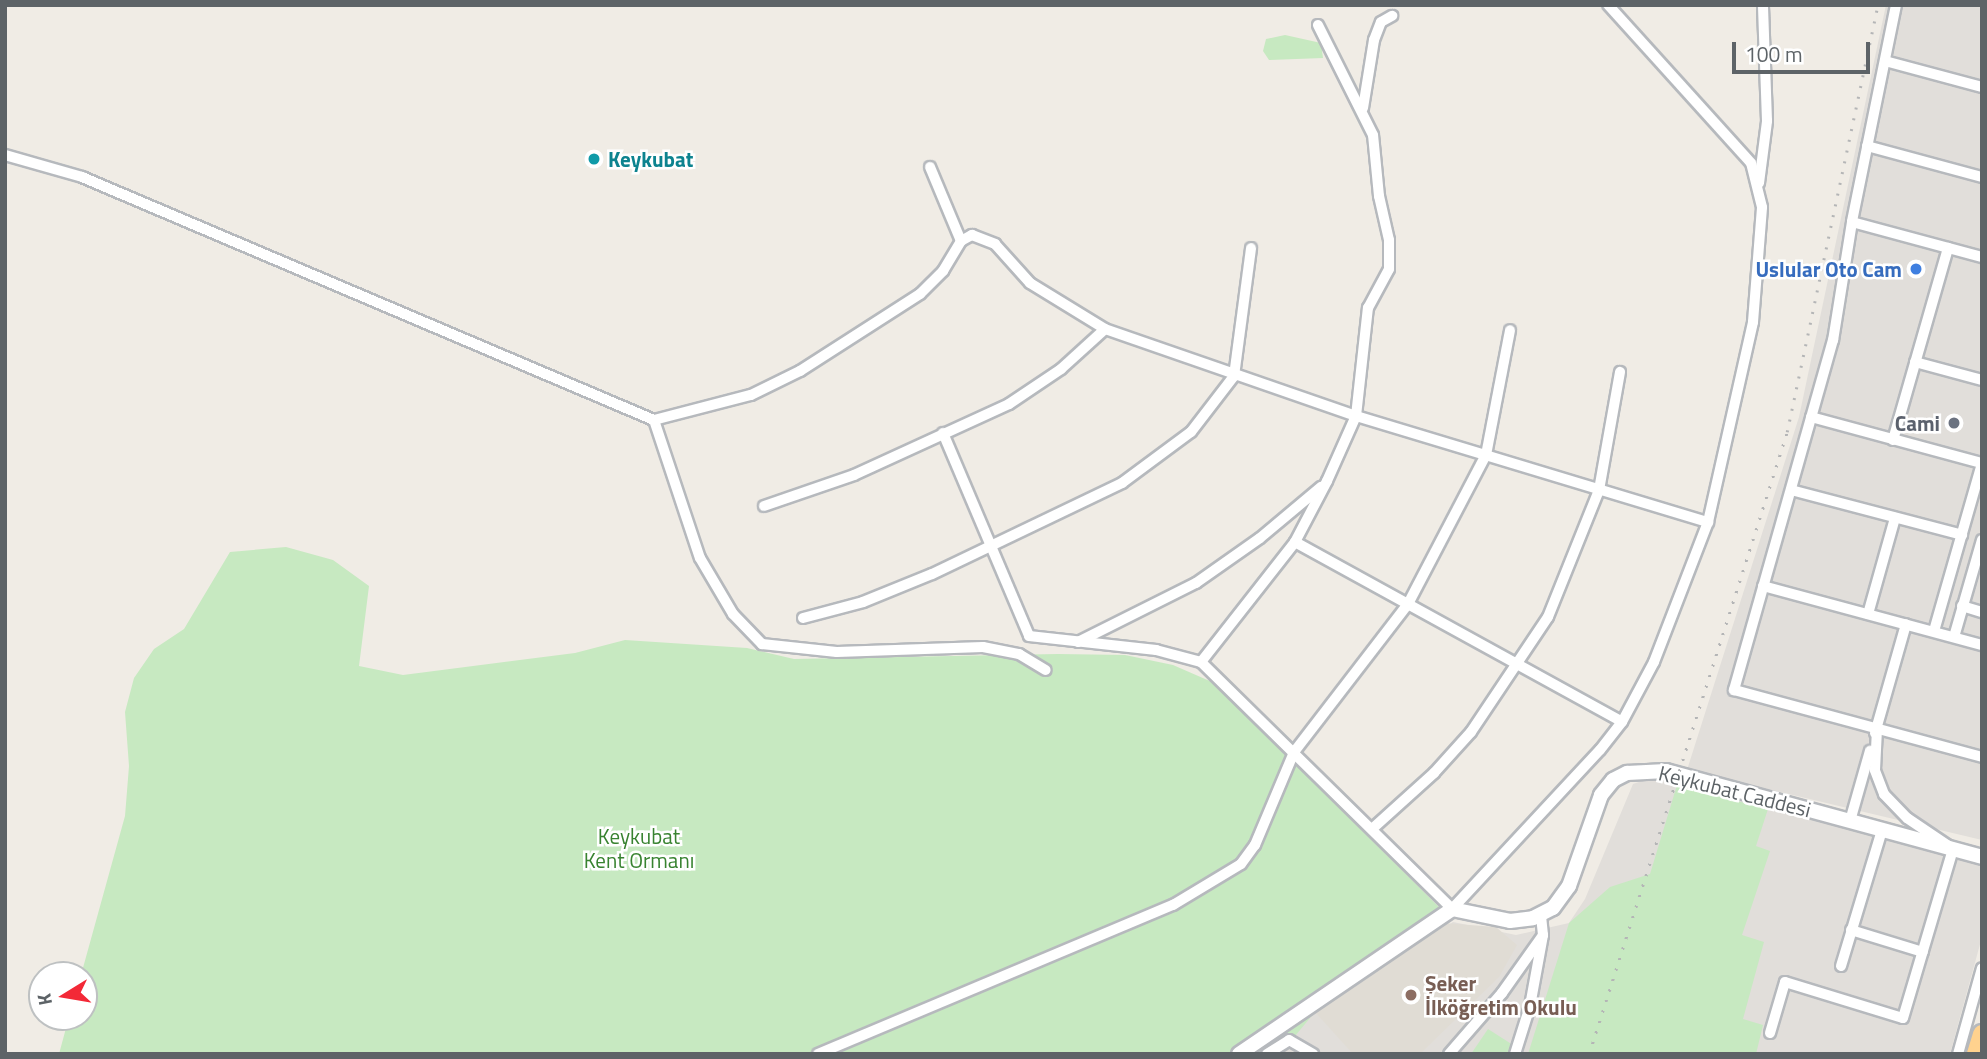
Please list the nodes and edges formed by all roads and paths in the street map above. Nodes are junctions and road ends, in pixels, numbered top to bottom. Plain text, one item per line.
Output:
1 (1608, 5) edge
2 (1763, 5) edge
3 (1896, 5) edge
4 (1392, 16) dead end
5 (1318, 25) dead end
6 (1885, 61) junction
7 (1982, 87) edge
8 (1363, 113) junction
9 (1867, 146) junction
10 (5, 155) edge
11 (930, 167) dead end
12 (1982, 177) edge
13 (1759, 184) junction
14 (1852, 222) junction
15 (961, 241) junction
16 (1251, 248) dead end
17 (1948, 248) junction
18 (1982, 257) edge
19 (1105, 329) junction
20 (1510, 330) dead end
21 (1915, 362) junction
22 (1620, 372) dead end
23 (1234, 376) junction
24 (1982, 380) edge
25 (1356, 416) junction
26 (1811, 418) junction
27 (654, 419) junction
28 (943, 433) junction
29 (1893, 440) junction
30 (1486, 455) junction
31 (1982, 463) edge
32 (1327, 481) junction
33 (1791, 489) junction
34 (1599, 490) junction
35 (764, 506) dead end
36 (1895, 518) junction
37 (1709, 522) junction
38 (1962, 535) junction
39 (1982, 541) edge
40 (1295, 542) junction
41 (993, 543) junction
42 (1763, 586) junction
43 (1408, 604) junction
44 (1962, 606) junction
45 (1982, 612) edge
46 (1868, 614) junction
47 (803, 618) dead end
48 (1906, 624) junction
49 (1934, 631) junction
50 (1954, 637) junction
51 (1075, 644) junction
52 (1982, 645) edge
53 (1201, 662) junction
54 (1520, 664) junction
55 (1046, 670) dead end
56 (1622, 722) junction
57 (1877, 729) junction
58 (1294, 752) junction
59 (1982, 757) edge
60 (1850, 821) junction
61 (1372, 829) junction
62 (1882, 830) junction
63 (1953, 849) junction
64 (1982, 857) edge
65 (1452, 909) junction
66 (1541, 915) junction
67 (1851, 930) junction
68 (1543, 935) junction
69 (1923, 952) junction
70 (1840, 966) dead end
71 (1982, 968) edge
72 (1272, 1031) junction
73 (1770, 1033) dead end
74 (1982, 1034) edge
75 (1289, 1040) junction
76 (818, 1054) edge
77 (1239, 1054) edge
78 (1267, 1054) edge
79 (1313, 1054) edge
80 (1449, 1054) edge
81 (1515, 1054) edge
82 (1958, 1054) edge
83 (1976, 1054) edge

1 - 13 street
2 - 13 street
3 - 6 street
4 - 8 street
5 - 8 street
6 - 7 street
6 - 9 street
8 - 25 street
9 - 12 street
9 - 14 street
10 - 27 street
11 - 15 street
13 - 37 street
14 - 17 street
14 - 26 street
15 - 19 street
15 - 27 street
16 - 23 street
17 - 18 street
17 - 21 street
19 - 23 street
19 - 28 street
20 - 30 street
21 - 24 street
21 - 29 street
22 - 34 street
23 - 25 street
23 - 41 street
25 - 30 street
25 - 32 street
26 - 29 street
26 - 33 street
27 - 55 street
28 - 35 street
28 - 41 street
29 - 31 street
30 - 34 street
30 - 43 street
31 - 38 street
32 - 40 street
32 - 51 street
33 - 36 street
33 - 42 street
34 - 37 street
34 - 54 street
36 - 38 street
36 - 46 street
37 - 56 street
38 - 49 street
39 - 44 street
40 - 43 street
40 - 53 street
41 - 47 street
41 - 51 street
42 - 46 street
42 - 57 street
43 - 54 street
43 - 58 street
44 - 45 street
44 - 50 street
46 - 48 street
48 - 49 street
48 - 57 street
49 - 50 street
50 - 52 street
51 - 53 street
53 - 58 street
54 - 56 street
54 - 61 street
56 - 65 street
57 - 59 street
57 - 60 street
57 - 63 street
58 - 61 street
58 - 76 street
60 - 62 street, Keykubat Caddesi
60 - 66 street, Keykubat Caddesi
61 - 65 street
62 - 63 street, Keykubat Caddesi
62 - 67 street
63 - 64 street, Keykubat Caddesi
63 - 69 street
65 - 66 street
65 - 72 street
66 - 68 street
67 - 69 street
67 - 70 street
68 - 80 street
68 - 81 street
69 - 73 street
71 - 82 street
72 - 75 street
72 - 77 street
74 - 83 highway
75 - 78 street
75 - 79 street

